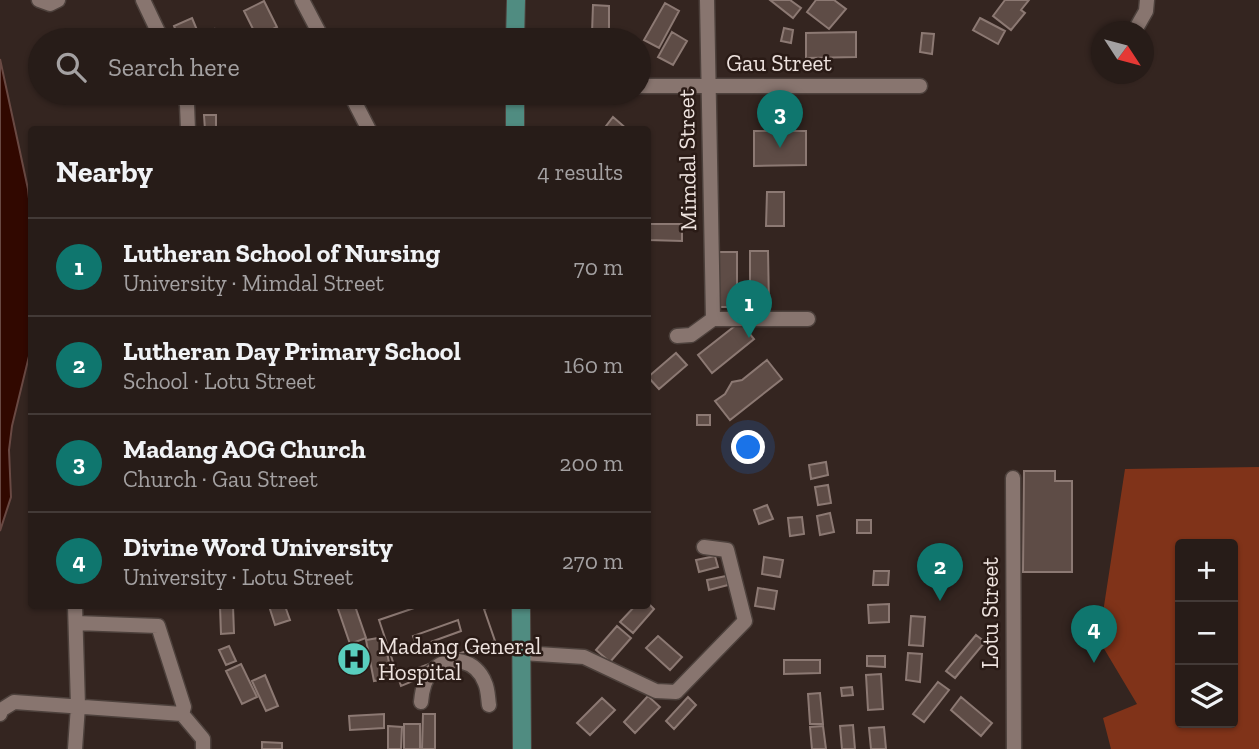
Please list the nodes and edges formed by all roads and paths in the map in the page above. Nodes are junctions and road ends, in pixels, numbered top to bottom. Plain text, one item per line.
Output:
1 (143, 0) edge
2 (302, 0) edge
3 (516, 0) edge
4 (707, 0) edge
5 (1147, 0) edge
6 (1140, 21) edge
7 (156, 28) edge
8 (317, 28) edge
9 (515, 28) edge
10 (651, 86) edge
11 (709, 86) junction
12 (919, 86) dead end
13 (187, 105) edge
14 (356, 105) edge
15 (515, 105) edge
16 (188, 126) edge
17 (367, 126) edge
18 (515, 126) edge
19 (713, 319) junction
20 (808, 319) dead end
21 (677, 337) dead end
22 (1013, 478) dead end
23 (704, 547) dead end
24 (75, 609) edge
25 (521, 609) edge
26 (76, 623) junction
27 (522, 653) junction
28 (421, 702) dead end
29 (489, 705) dead end
30 (78, 706) junction
31 (0, 714) edge
32 (182, 714) junction
33 (75, 749) edge
34 (203, 749) edge
35 (522, 749) edge
36 (1014, 749) edge

1 - 7 street
2 - 8 street
3 - 9 main road
4 - 11 street, Mimdal Street
5 - 6 street
10 - 11 street, Gau Street
11 - 12 street, Gau Street
11 - 19 street, Mimdal Street
13 - 16 street
14 - 17 street
15 - 18 main road
19 - 20 street
19 - 21 street
22 - 36 street, Lotu Street
23 - 27 street
24 - 26 street
25 - 27 main road
26 - 30 street
26 - 32 street
27 - 35 main road
28 - 29 street
30 - 31 street
30 - 32 street
30 - 33 street
32 - 34 street

